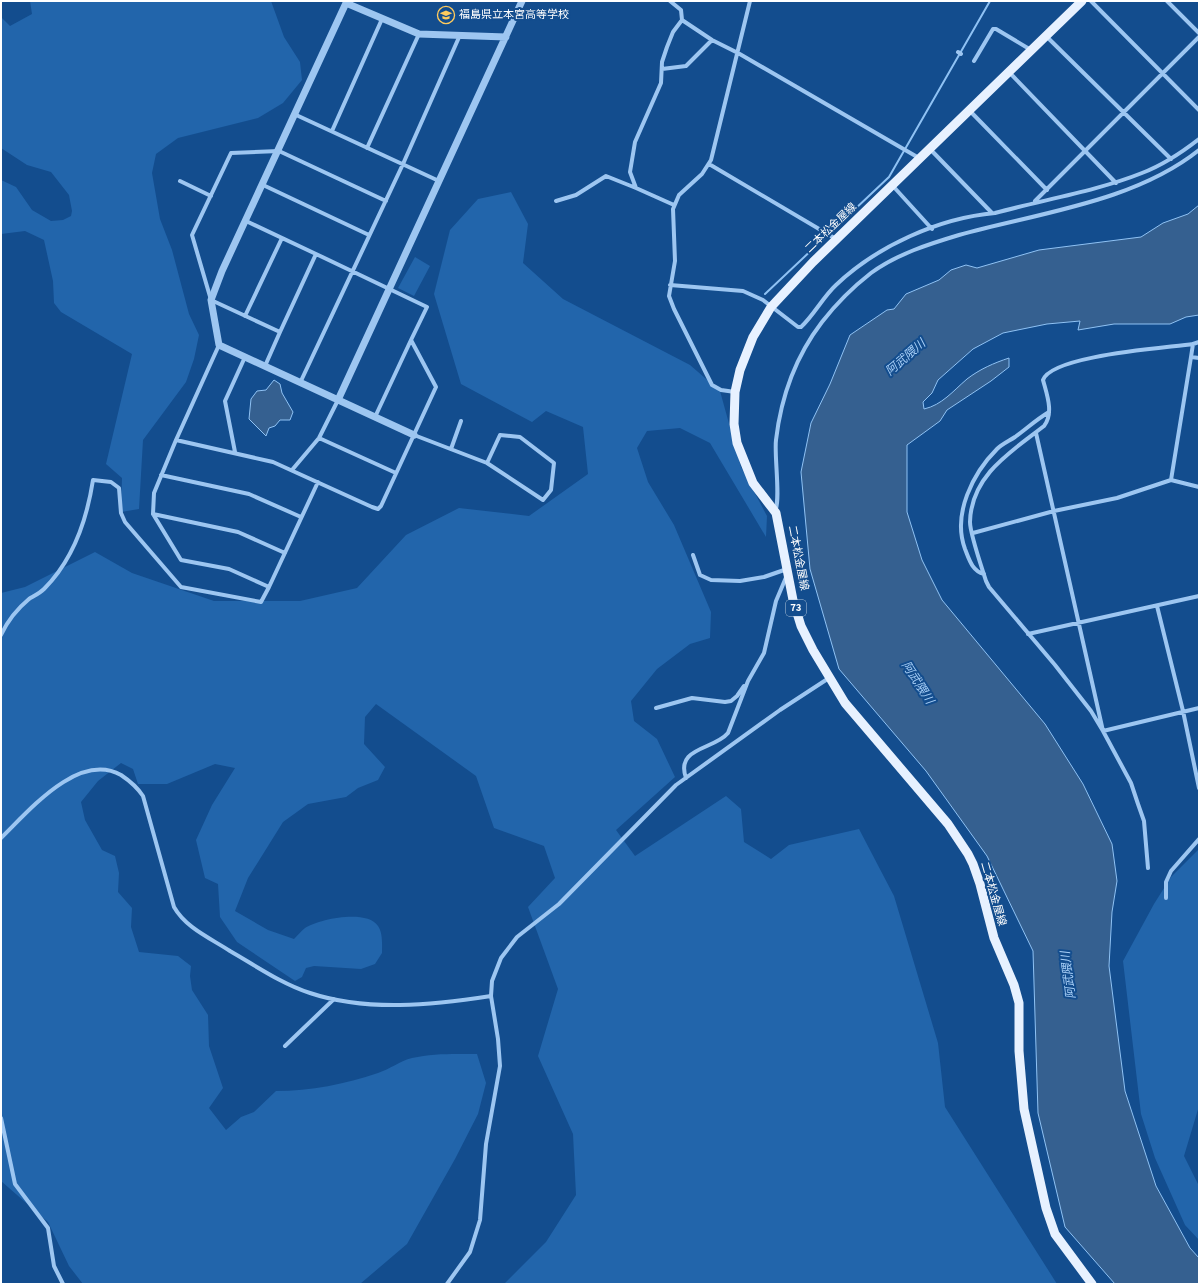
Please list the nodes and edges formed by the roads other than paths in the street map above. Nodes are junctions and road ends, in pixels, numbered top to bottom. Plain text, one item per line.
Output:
1 (522, 1) edge
2 (670, 1) edge
3 (750, 1) edge
4 (1082, 1) edge
5 (1091, 1) edge
6 (1167, 1) edge
7 (382, 19) junction
8 (682, 20) junction
9 (1199, 33) edge
10 (419, 34) junction
11 (460, 35) junction
12 (1046, 36) junction
13 (506, 37) junction
14 (1199, 37) edge
15 (712, 40) junction
16 (1031, 50) junction
17 (738, 53) junction
18 (974, 61) dead end
19 (662, 69) junction
20 (1009, 72) junction
21 (1163, 73) junction
22 (970, 110) junction
23 (1199, 110) edge
24 (294, 114) junction
25 (1123, 114) junction
26 (332, 131) junction
27 (1199, 139) edge
28 (367, 148) junction
29 (929, 149) junction
30 (1199, 150) edge
31 (279, 151) junction
32 (1085, 152) junction
33 (919, 158) junction
34 (1171, 159) junction
35 (403, 164) junction
36 (709, 164) junction
37 (180, 181) dead end
38 (439, 181) junction
39 (1116, 183) junction
40 (263, 185) junction
41 (892, 185) junction
42 (636, 188) junction
43 (1047, 190) junction
44 (211, 196) junction
45 (386, 201) junction
46 (556, 201) dead end
47 (1035, 202) junction
48 (674, 205) junction
49 (992, 213) junction
50 (246, 221) junction
51 (932, 228) junction
52 (369, 235) junction
53 (282, 238) junction
54 (834, 238) junction
55 (316, 254) junction
56 (352, 271) junction
57 (670, 285) junction
58 (390, 289) junction
59 (211, 300) junction
60 (772, 307) junction
61 (245, 316) junction
62 (280, 332) junction
63 (411, 340) junction
64 (1199, 342) edge
65 (1193, 344) junction
66 (220, 345) junction
67 (245, 357) junction
68 (1191, 358) junction
69 (1199, 358) edge
70 (265, 366) junction
71 (300, 383) junction
72 (735, 392) junction
73 (338, 400) junction
74 (1049, 412) junction
75 (375, 417) junction
76 (461, 421) dead end
77 (1036, 433) junction
78 (414, 434) junction
79 (319, 438) junction
80 (176, 440) junction
81 (451, 449) junction
82 (235, 452) junction
83 (487, 463) junction
84 (292, 470) junction
85 (396, 473) junction
86 (161, 475) junction
87 (1171, 480) junction
88 (318, 482) junction
89 (1199, 487) edge
90 (774, 511) junction
91 (1054, 511) junction
92 (153, 514) junction
93 (301, 517) junction
94 (973, 533) junction
95 (285, 553) junction
96 (693, 555) dead end
97 (788, 571) junction
98 (984, 574) junction
99 (269, 587) junction
100 (1199, 596) edge
101 (1156, 606) junction
102 (1078, 622) junction
103 (1028, 634) junction
104 (1, 635) edge
105 (829, 678) junction
106 (746, 685) junction
107 (656, 708) dead end
108 (1199, 708) edge
109 (1183, 711) junction
110 (1103, 731) junction
111 (686, 778) junction
112 (1199, 788) edge
113 (1, 838) edge
114 (1199, 839) edge
115 (1148, 868) dead end
116 (1166, 898) dead end
117 (490, 996) junction
118 (334, 999) junction
119 (285, 1046) dead end
120 (1, 1118) edge
121 (63, 1284) edge
122 (447, 1284) edge
123 (1092, 1284) edge

1 - 13 street
2 - 8 street
3 - 17 street
4 - 12 main road, 二本松金屋線 / 73
5 - 21 street
6 - 9 street
7 - 10 street
7 - 24 street
7 - 26 street
8 - 15 street
8 - 19 street
10 - 11 street
10 - 28 street
11 - 13 street
11 - 35 street
12 - 16 main road, 二本松金屋線 / 73
12 - 25 street
13 - 38 street
14 - 21 street
15 - 17 street
15 - 19 street
16 - 18 street
16 - 20 main road, 二本松金屋線 / 73
17 - 33 street
17 - 36 street
19 - 42 street
20 - 22 main road, 二本松金屋線 / 73
20 - 32 street
21 - 23 street
21 - 25 street
22 - 29 main road, 二本松金屋線 / 73
22 - 43 street
24 - 26 street
24 - 31 street
25 - 32 street
25 - 34 street
26 - 28 street
27 - 34 street
28 - 35 street
29 - 33 main road, 二本松金屋線 / 73
29 - 49 street
30 - 90 street
31 - 40 street
31 - 44 street
31 - 45 street
32 - 39 street
32 - 43 street
33 - 41 main road, 二本松金屋線 / 73
34 - 39 street
35 - 38 street
35 - 45 street
36 - 48 street
36 - 54 street
37 - 44 street
38 - 58 street
39 - 47 street
40 - 50 street
40 - 52 street
41 - 51 street
41 - 54 main road, 二本松金屋線 / 73
42 - 46 street
42 - 48 street
43 - 47 street
44 - 59 street
45 - 52 street
47 - 49 street
48 - 57 street
49 - 51 street
50 - 53 street
50 - 59 street
51 - 60 street
52 - 56 street
53 - 55 street
53 - 61 street
54 - 60 main road, 二本松金屋線 / 73
55 - 56 street
55 - 62 street
56 - 58 street
56 - 71 street
57 - 60 street
57 - 72 street
58 - 63 street
58 - 73 street
59 - 61 street
59 - 66 street
60 - 72 main road, 二本松金屋線 / 73
61 - 62 street
62 - 70 street
63 - 75 street
63 - 78 street
64 - 65 street
65 - 68 street
65 - 74 street
66 - 67 street
66 - 80 street
67 - 70 street
67 - 82 street
68 - 69 street
68 - 87 street
70 - 71 street
71 - 73 street
72 - 90 main road, 二本松金屋線 / 73
73 - 75 street
73 - 79 street
74 - 77 street
74 - 98 street
75 - 78 street
76 - 81 street
77 - 91 street
77 - 94 street
78 - 81 street
78 - 85 street
79 - 84 street
79 - 85 street
80 - 82 street
80 - 86 street
81 - 83 street
82 - 84 street
83 - 83 street
84 - 88 street
85 - 88 street
86 - 92 street
86 - 93 street
87 - 89 street
87 - 91 street
88 - 93 street
90 - 97 main road, 二本松金屋線 / 73
91 - 94 street
91 - 102 street
92 - 95 street
92 - 99 street
93 - 95 street
94 - 98 street
95 - 99 street
96 - 97 street
97 - 105 main road, 二本松金屋線 / 73
97 - 106 street
98 - 103 street
99 - 104 street
100 - 101 street
101 - 102 street
101 - 109 street
102 - 103 street
102 - 110 street
103 - 110 street
105 - 111 street
105 - 123 main road, 二本松金屋線 / 73
106 - 107 street
106 - 111 street
108 - 109 street
109 - 110 street
109 - 112 street
110 - 115 street
111 - 117 street
113 - 118 street
114 - 116 street
117 - 118 street
117 - 122 street
118 - 119 street
120 - 121 street

